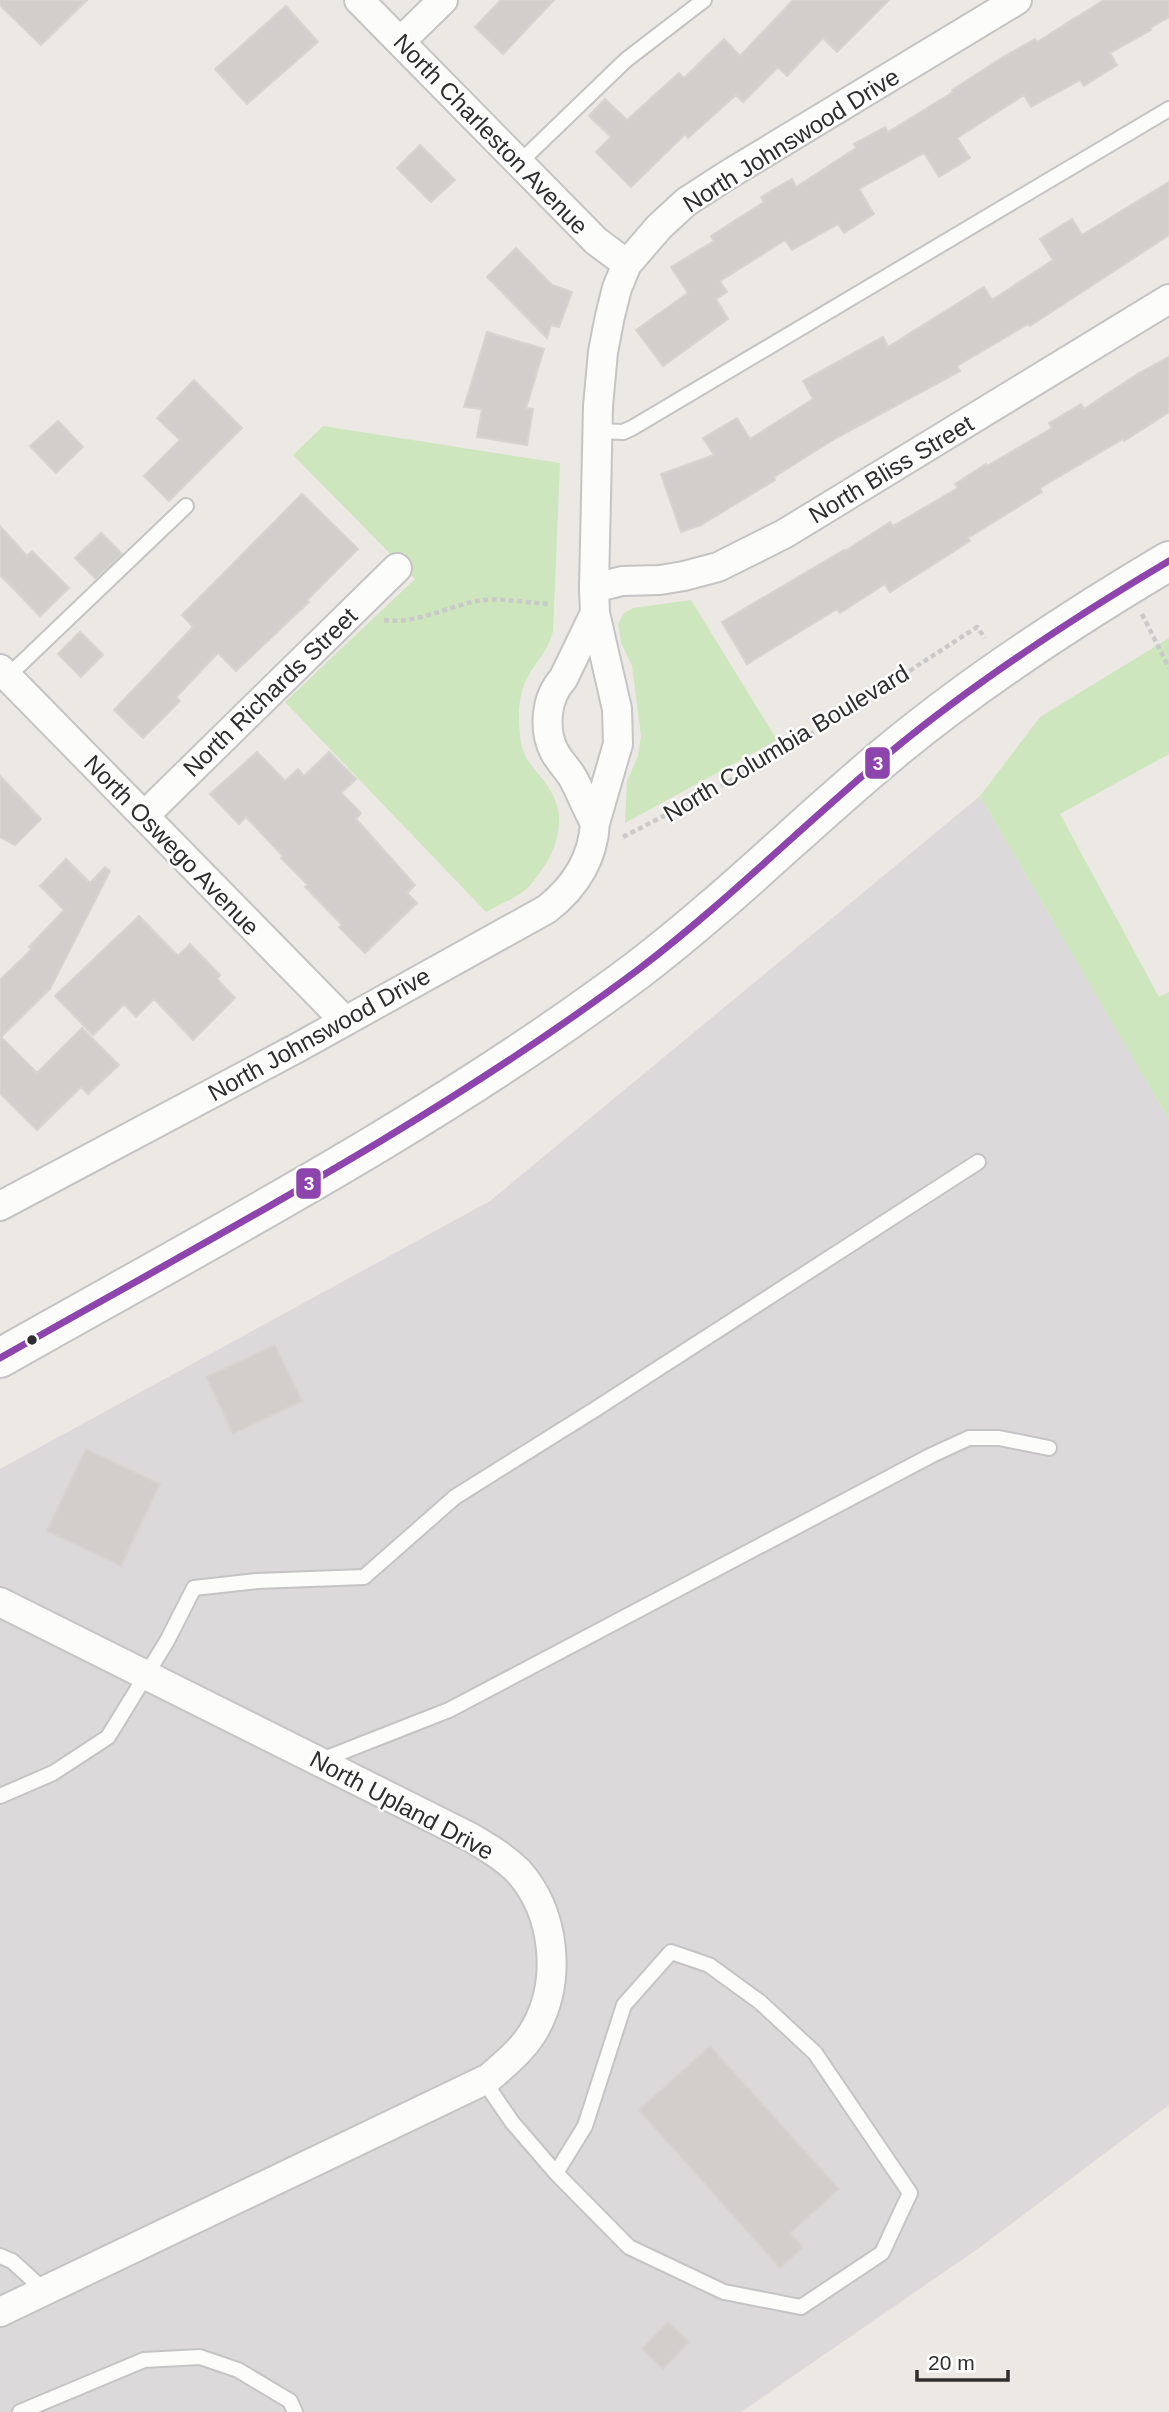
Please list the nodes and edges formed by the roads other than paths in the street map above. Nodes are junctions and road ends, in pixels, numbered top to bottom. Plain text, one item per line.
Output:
1 (359, 0) edge
2 (443, 0) edge
3 (704, 0) edge
4 (1017, 0) edge
5 (401, 41) junction
6 (1169, 109) edge
7 (519, 163) junction
8 (627, 264) junction
9 (1169, 299) edge
10 (598, 431) junction
11 (186, 506) dead end
12 (1169, 561) edge
13 (397, 568) dead end
14 (594, 600) junction
15 (4, 673) edge
16 (563, 679) junction
17 (611, 682) junction
18 (612, 760) junction
19 (565, 766) junction
20 (144, 816) junction
21 (594, 823) junction
22 (345, 1021) junction
23 (978, 1162) dead end
24 (4, 1199) edge
25 (0, 1358) edge
26 (1049, 1448) dead end
27 (0, 1602) edge
28 (145, 1674) junction
29 (319, 1761) junction
30 (0, 1796) edge
31 (484, 2081) junction
32 (555, 2173) junction
33 (0, 2256) edge
34 (45, 2291) junction
35 (0, 2312) edge
36 (20, 2412) edge
37 (295, 2412) edge

1 - 5 street, North Charleston Avenue
2 - 5 street
3 - 7 lane
4 - 8 street, North Johnswood Drive
5 - 7 street, North Charleston Avenue
6 - 10 lane
7 - 8 street, North Charleston Avenue
8 - 10 street, North Johnswood Drive
9 - 14 street, North Bliss Street
10 - 14 street, North Johnswood Drive
11 - 15 lane
12 - 25 main road
13 - 20 street, North Richards Street
14 - 16 street, North Johnswood Drive
14 - 17 street, North Johnswood Drive
15 - 20 street, North Oswego Avenue
16 - 17 street
16 - 19 street, North Johnswood Drive
17 - 18 street, North Johnswood Drive
18 - 19 street
18 - 21 street, North Johnswood Drive
19 - 21 street, North Johnswood Drive
20 - 22 street, North Oswego Avenue
21 - 22 street, North Johnswood Drive
22 - 24 street, North Johnswood Drive
23 - 28 lane
26 - 29 lane
27 - 28 street, North Upland Drive
28 - 29 street, North Upland Drive
28 - 30 lane
29 - 31 street, North Upland Drive
31 - 32 lane
31 - 34 street, North Upland Drive
32 - 32 lane
33 - 34 lane
34 - 35 street, North Upland Drive
36 - 37 lane

